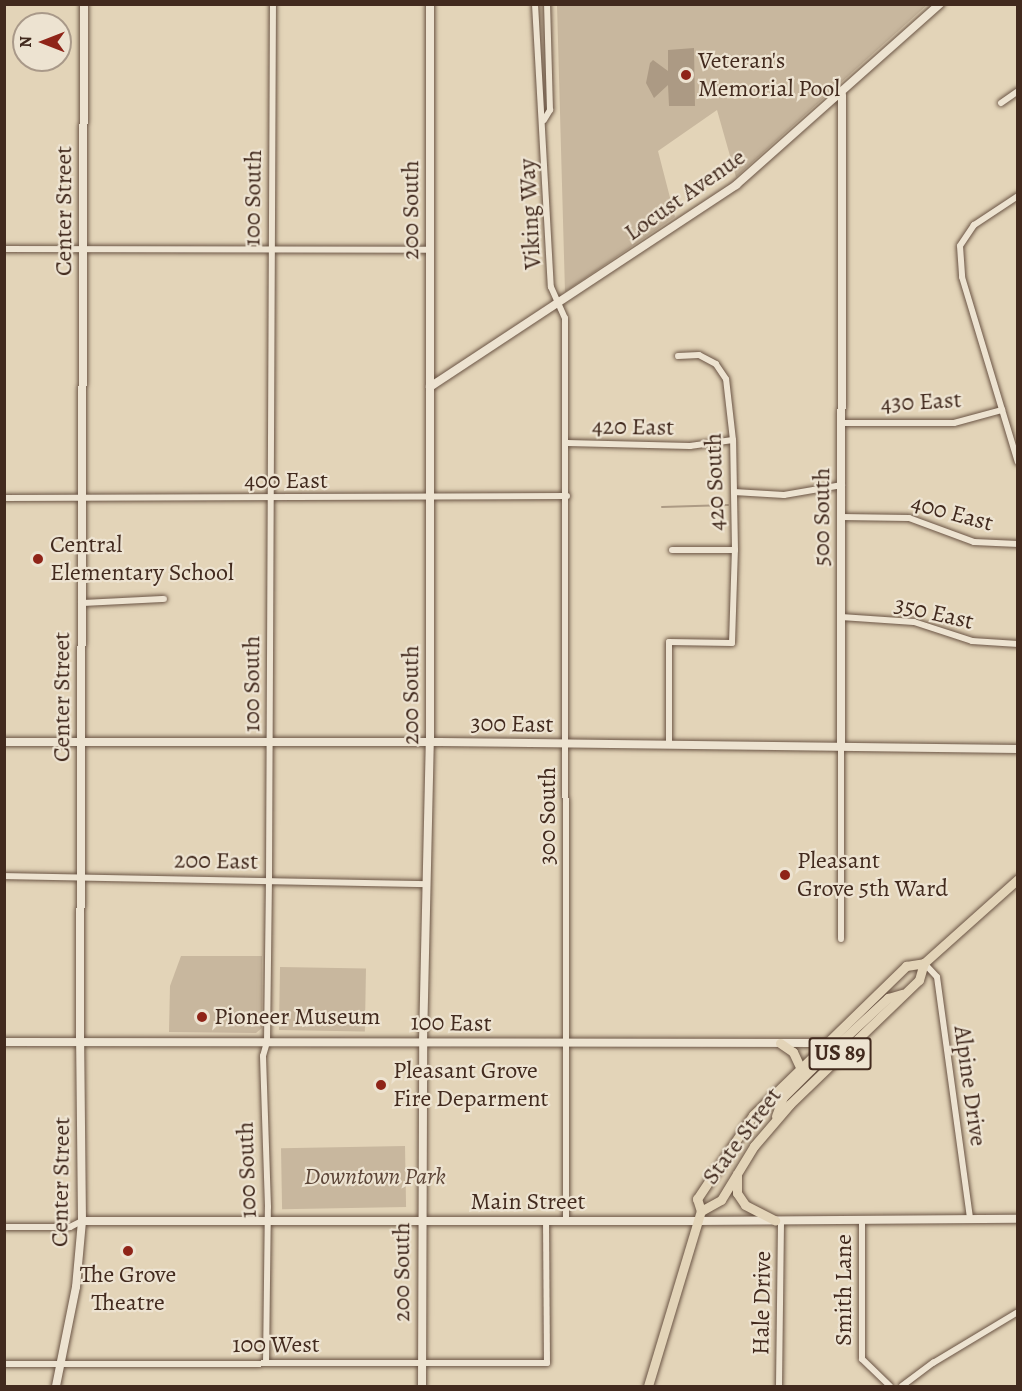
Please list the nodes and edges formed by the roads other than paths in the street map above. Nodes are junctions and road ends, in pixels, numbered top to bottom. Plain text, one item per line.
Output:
1 (84, 4) edge
2 (273, 4) edge
3 (430, 4) edge
4 (535, 4) edge
5 (547, 4) edge
6 (940, 4) edge
7 (1017, 91) edge
8 (842, 95) junction
9 (1000, 103) dead end
10 (544, 120) junction
11 (1017, 196) edge
12 (4, 249) edge
13 (430, 249) junction
14 (84, 250) junction
15 (270, 250) junction
16 (558, 305) junction
17 (678, 356) dead end
18 (430, 387) junction
19 (1002, 410) junction
20 (842, 423) junction
21 (733, 440) junction
22 (567, 443) junction
23 (1017, 462) edge
24 (842, 485) junction
25 (734, 492) junction
26 (567, 496) junction
27 (4, 498) edge
28 (430, 498) junction
29 (82, 499) junction
30 (271, 500) junction
31 (842, 517) junction
32 (1017, 544) edge
33 (672, 550) dead end
34 (735, 550) junction
35 (164, 599) dead end
36 (81, 603) junction
37 (841, 617) junction
38 (1017, 644) edge
39 (4, 742) edge
40 (81, 742) junction
41 (270, 742) junction
42 (430, 742) junction
43 (669, 744) junction
44 (567, 745) junction
45 (841, 745) junction
46 (1017, 748) edge
47 (4, 876) edge
48 (80, 877) junction
49 (1017, 879) edge
50 (269, 880) junction
51 (427, 884) junction
52 (841, 939) dead end
53 (924, 963) junction
54 (904, 994) junction
55 (4, 1042) edge
56 (80, 1042) junction
57 (267, 1042) junction
58 (423, 1042) junction
59 (564, 1043) junction
60 (780, 1044) junction
61 (828, 1047) junction
62 (800, 1067) junction
63 (774, 1121) junction
64 (738, 1170) junction
65 (701, 1211) junction
66 (862, 1219) junction
67 (970, 1219) junction
68 (1017, 1219) edge
69 (268, 1220) junction
70 (778, 1220) junction
71 (82, 1221) junction
72 (566, 1221) junction
73 (698, 1221) junction
74 (421, 1222) junction
75 (546, 1222) junction
76 (4, 1227) edge
77 (1017, 1312) edge
78 (63, 1363) junction
79 (266, 1363) junction
80 (422, 1363) junction
81 (4, 1364) edge
82 (56, 1386) edge
83 (422, 1386) edge
84 (648, 1386) edge
85 (779, 1386) edge
86 (890, 1386) edge
87 (902, 1386) edge

1 - 14 street, Center Street
2 - 15 street, 100 South
3 - 13 street, 200 South
4 - 10 street, Viking Way
5 - 10 street, Viking Way
6 - 8 street, Locust Avenue
7 - 9 street
8 - 16 street, Locust Avenue
8 - 20 street, 500 South
10 - 16 street, Viking Way
11 - 19 street
12 - 14 street
13 - 15 street
13 - 18 street, 200 South
14 - 15 street
14 - 29 street, Center Street
15 - 30 street, 100 South
16 - 18 street, Locust Avenue
16 - 22 street, 300 South
17 - 21 street, 420 South
18 - 28 street, 200 South
19 - 20 street, 430 East
19 - 23 street
20 - 24 street, 500 South
21 - 22 street, 420 East
21 - 25 street, 420 South
22 - 26 street, 300 South
24 - 25 street
24 - 31 street, 500 South
25 - 34 street, 420 South
26 - 28 street, 400 East
26 - 44 street, 300 South
27 - 29 street, 400 East
28 - 30 street, 400 East
28 - 42 street, 200 South
29 - 30 street, 400 East
29 - 36 street, Center Street
30 - 41 street, 100 South
31 - 32 street, 400 East
31 - 37 street, 500 South
33 - 34 street
34 - 43 street, 420 South
35 - 36 street
36 - 40 street, Center Street
37 - 38 street, 350 East
37 - 45 street, 500 South
39 - 40 street, 300 East
40 - 41 street, 300 East
40 - 48 street, Center Street
41 - 42 street, 300 East
41 - 50 street, 100 South
42 - 44 street, 300 East
42 - 51 street, 200 South
43 - 44 street, 300 East
43 - 45 street, 300 East
44 - 59 street, 300 South
45 - 46 street, 300 East
45 - 52 street, 500 South
47 - 48 street, 200 East
48 - 50 street, 200 East
48 - 56 street, Center Street
49 - 53 main road, State Street / US 89
50 - 51 street, 200 East
50 - 57 street, 100 South
51 - 58 street, 200 South
53 - 54 main road, State Street / US 89
53 - 61 main road, State Street / US 89
53 - 67 street, Alpine Drive
54 - 61 main road
54 - 63 main road, State Street / US 89
55 - 56 main road, 100 East
56 - 57 main road, 100 East
56 - 71 main road, Center Street
57 - 58 main road, 100 East
57 - 69 street, 100 South
58 - 59 main road, 100 East
58 - 74 street, 200 South
59 - 60 main road, 100 East
59 - 72 street, 300 South
60 - 61 main road, 100 East
60 - 62 main road
61 - 62 main road, State Street
61 - 63 main road
62 - 65 main road, State Street
63 - 64 main road, State Street / US 89
64 - 65 main road, State Street / US 89
64 - 70 main road
65 - 73 main road
66 - 67 main road, Main Street
66 - 70 main road, Main Street
66 - 86 street, Smith Lane
67 - 68 main road, Main Street
69 - 71 street, Main Street
69 - 74 street, Main Street
69 - 79 street, 100 South
70 - 73 main road, Main Street
70 - 85 street, Hale Drive
71 - 76 street, Main Street
71 - 78 main road, Center Street
72 - 73 street, Main Street
72 - 75 street, Main Street
73 - 84 main road
74 - 75 street, Main Street
74 - 80 street, 200 South
75 - 80 street, 100 West
77 - 87 street
78 - 79 street, 100 West
78 - 81 street, 100 West
78 - 82 main road, Center Street
79 - 80 street, 100 West
80 - 83 street, 200 South

